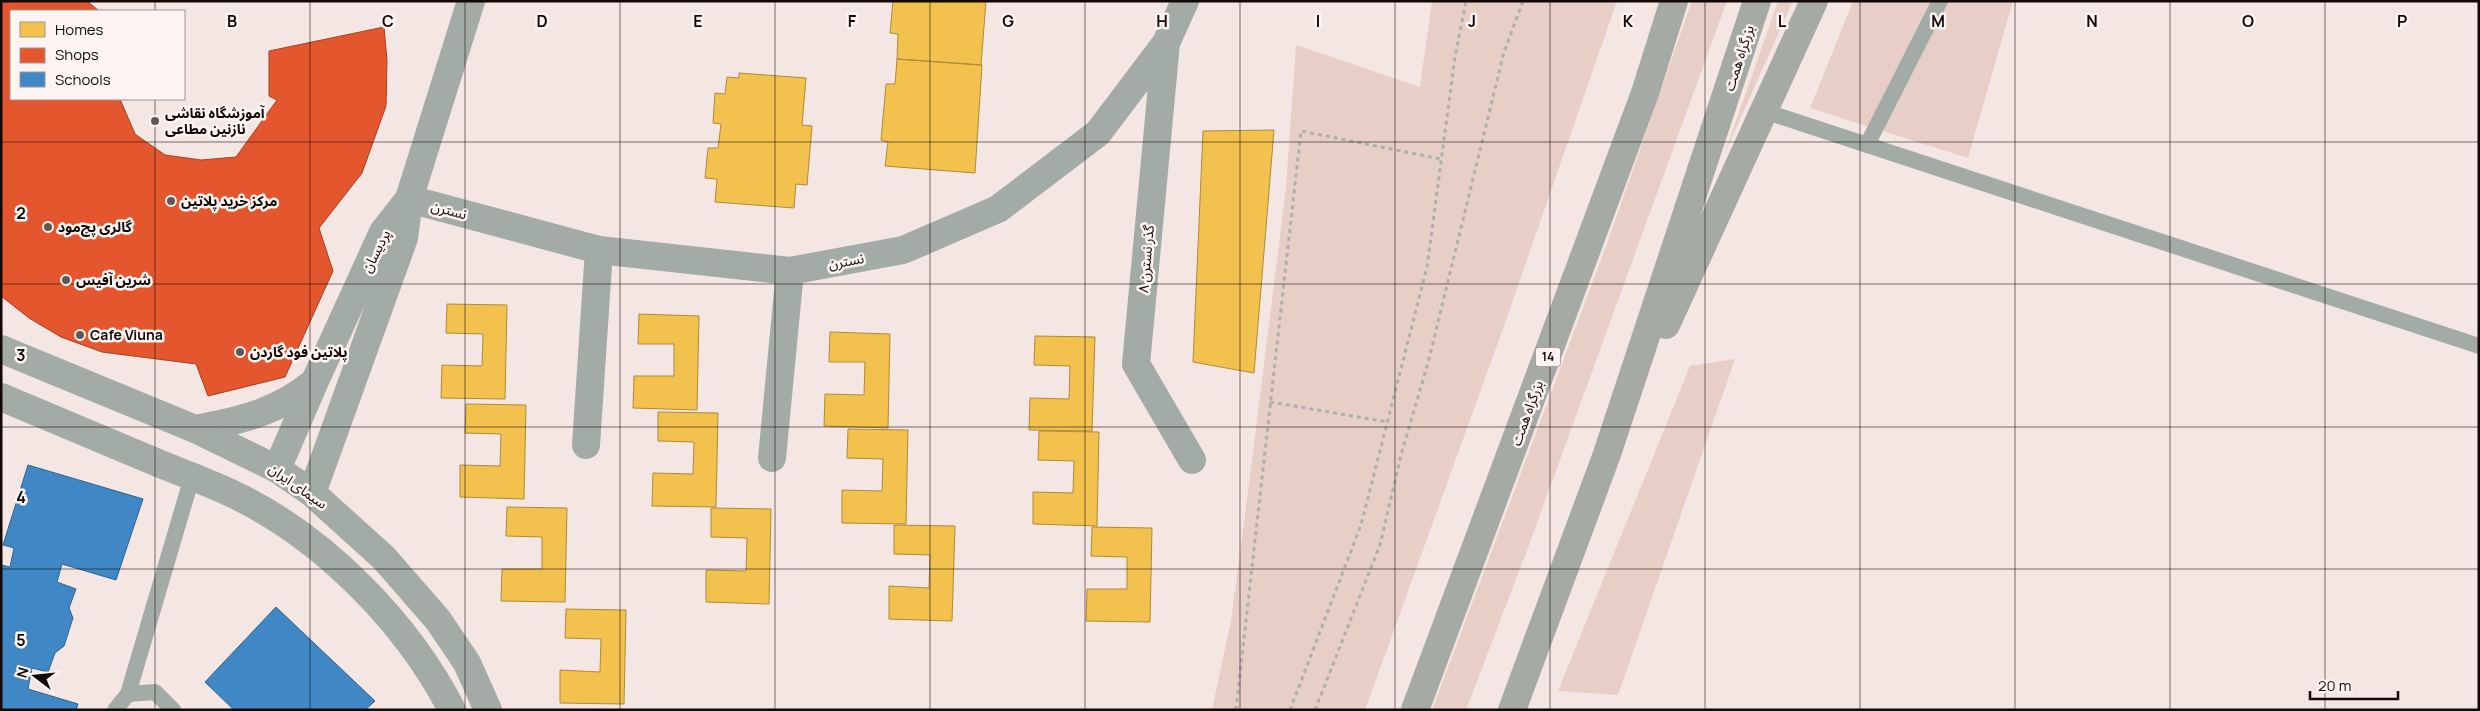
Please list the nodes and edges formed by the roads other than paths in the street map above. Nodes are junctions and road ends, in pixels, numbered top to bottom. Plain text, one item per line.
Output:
1 (471, 1) edge
2 (1185, 1) edge
3 (1674, 1) edge
4 (1757, 1) edge
5 (1814, 1) edge
6 (1940, 1) edge
7 (1166, 43) junction
8 (1764, 111) junction
9 (1867, 145) junction
10 (409, 200) junction
11 (600, 250) junction
12 (790, 271) junction
13 (2479, 346) edge
14 (1, 348) edge
15 (315, 381) junction
16 (1, 397) edge
17 (194, 429) junction
18 (586, 446) dead end
19 (1607, 454) junction
20 (772, 458) dead end
21 (1192, 460) dead end
22 (277, 469) junction
23 (192, 477) junction
24 (312, 493) junction
25 (259, 508) junction
26 (128, 694) junction
27 (115, 710) edge
28 (173, 710) edge
29 (452, 710) edge
30 (488, 710) edge
31 (1415, 710) edge
32 (1512, 710) edge

1 - 10 street, پردیسان
2 - 7 street, نسترن
3 - 31 highway, بزرگراه همت / 14
4 - 19 highway, بزرگراه همت
5 - 8 highway
6 - 9 lane
7 - 12 street, نسترن
7 - 21 street, گذر نسترن ۸
8 - 9 lane
8 - 19 highway
9 - 13 lane
10 - 11 street, نسترن
10 - 15 street, پردیسان
10 - 24 street
11 - 12 street, نسترن
11 - 18 street
12 - 20 street
14 - 17 street, سیمای ایران
15 - 17 street
15 - 22 street, پردیسان
16 - 23 street
17 - 22 street, سیمای ایران
19 - 32 highway, بزرگراه همت
22 - 24 street, سیمای ایران
22 - 25 street, پردیسان
23 - 25 street
23 - 26 lane
24 - 30 street, سیمای ایران
25 - 29 street
26 - 27 lane
26 - 28 lane

